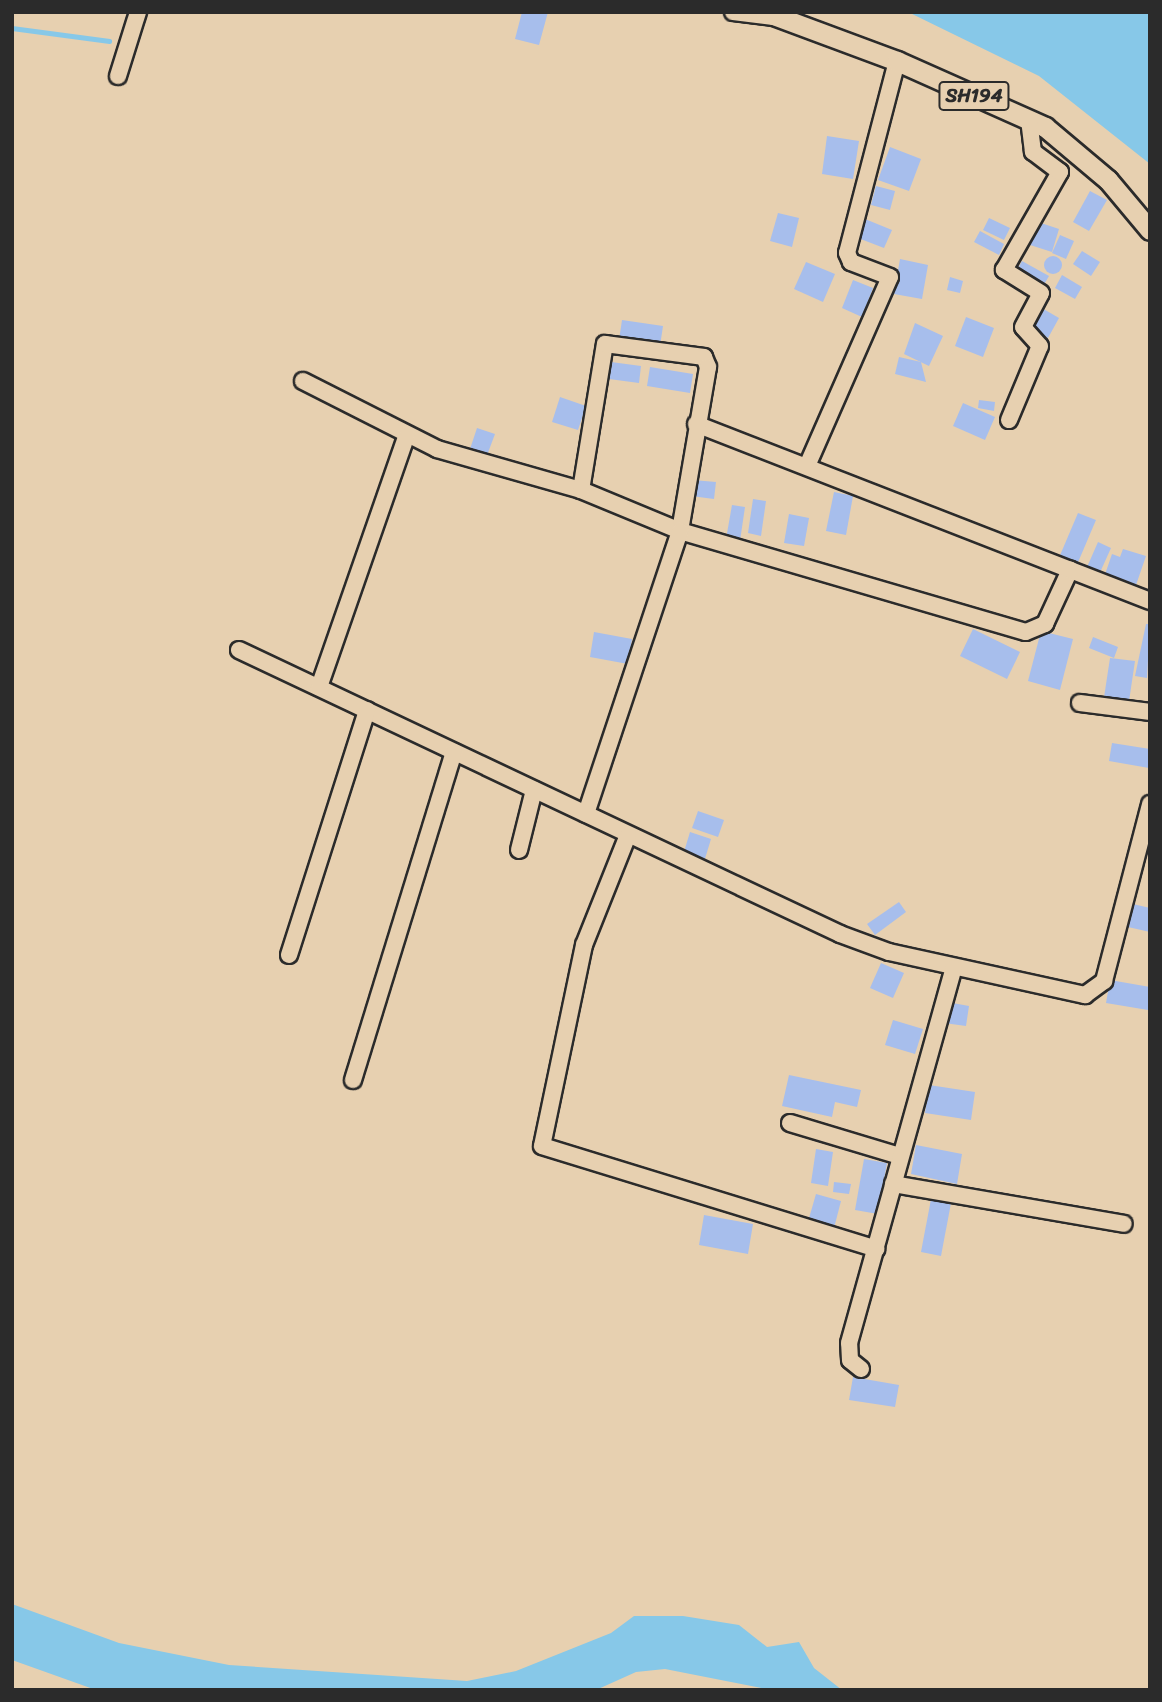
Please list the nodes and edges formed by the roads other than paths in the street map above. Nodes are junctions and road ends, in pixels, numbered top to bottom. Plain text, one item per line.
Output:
1 (138, 12) edge
2 (733, 12) edge
3 (770, 15) edge
4 (898, 61) junction
5 (118, 76) dead end
6 (1029, 121) junction
7 (1150, 230) edge
8 (303, 381) dead end
9 (1009, 420) dead end
10 (696, 424) junction
11 (407, 435) junction
12 (807, 466) junction
13 (582, 490) junction
14 (680, 531) junction
15 (1070, 570) junction
16 (1150, 601) edge
17 (239, 650) dead end
18 (319, 687) junction
19 (1080, 703) dead end
20 (366, 710) junction
21 (1150, 712) edge
22 (454, 752) junction
23 (534, 790) junction
24 (1150, 804) edge
25 (586, 814) junction
26 (628, 835) junction
27 (519, 850) dead end
28 (289, 955) dead end
29 (954, 968) junction
30 (353, 1080) dead end
31 (790, 1123) dead end
32 (900, 1156) junction
33 (893, 1184) junction
34 (1124, 1224) dead end
35 (876, 1250) junction
36 (861, 1369) dead end

1 - 5 street
2 - 3 street
3 - 4 main road, SH194
4 - 6 main road, SH194
4 - 12 street
6 - 7 main road, SH194
6 - 9 street
8 - 11 street
10 - 12 street
10 - 13 street
10 - 14 street
11 - 13 street
11 - 18 street
12 - 15 street
13 - 14 street
14 - 15 street
14 - 25 street
15 - 16 street
17 - 18 street
18 - 20 street
19 - 21 street
20 - 22 street
20 - 28 street
22 - 23 street
22 - 30 street
23 - 25 street
23 - 27 street
24 - 29 street
25 - 26 street
26 - 29 street
26 - 35 street
29 - 32 street
31 - 32 street
32 - 33 street
33 - 34 street
33 - 35 street
35 - 36 street

